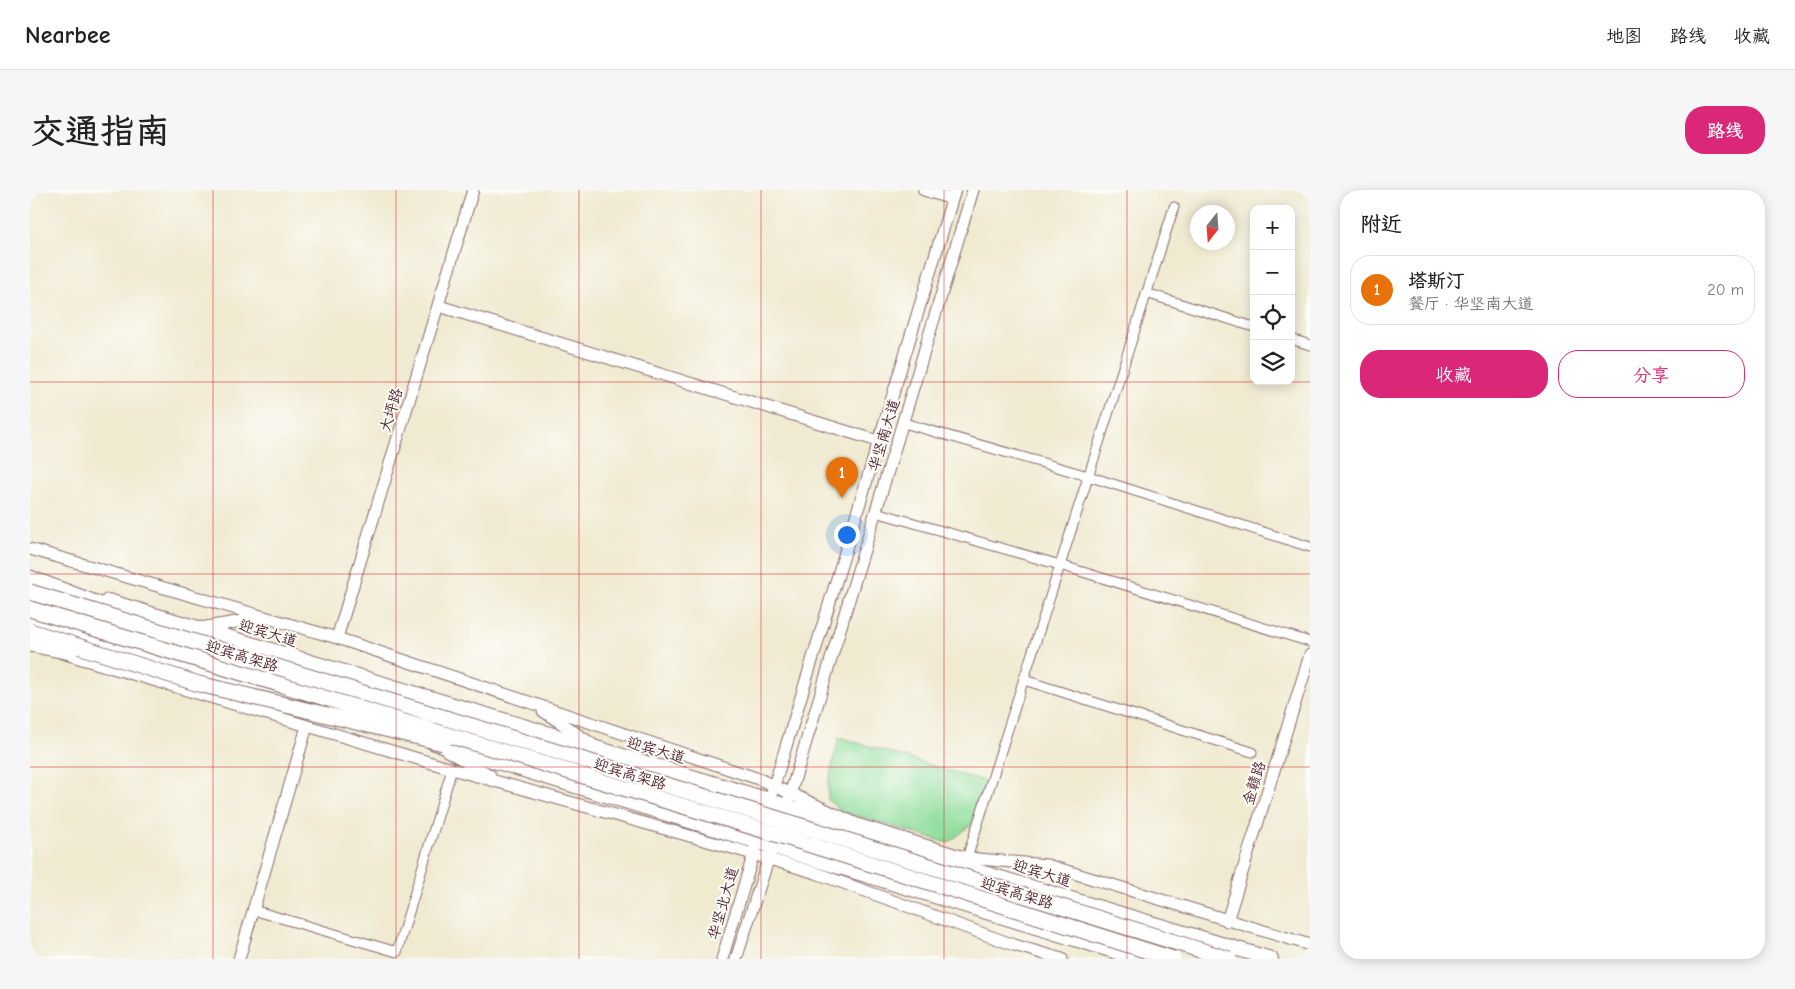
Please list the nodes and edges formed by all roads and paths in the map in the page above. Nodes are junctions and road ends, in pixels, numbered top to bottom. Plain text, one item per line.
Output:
1 (473, 190) edge
2 (924, 190) edge
3 (974, 190) edge
4 (954, 195) edge
5 (1174, 207) dead end
6 (1146, 293) junction
7 (439, 306) junction
8 (1250, 326) edge
9 (1294, 340) edge
10 (1310, 345) edge
11 (904, 423) junction
12 (878, 442) junction
13 (1088, 476) junction
14 (876, 512) junction
15 (1310, 547) edge
16 (30, 549) edge
17 (1060, 565) junction
18 (30, 578) edge
19 (30, 592) edge
20 (30, 609) edge
21 (263, 617) junction
22 (30, 620) edge
23 (199, 628) junction
24 (30, 630) edge
25 (337, 638) junction
26 (1310, 642) edge
27 (30, 643) edge
28 (224, 651) junction
29 (1310, 655) edge
30 (1024, 680) junction
31 (199, 684) junction
32 (530, 702) junction
33 (307, 726) junction
34 (433, 742) junction
35 (604, 752) junction
36 (1252, 752) dead end
37 (452, 770) junction
38 (585, 776) junction
39 (504, 783) junction
40 (773, 786) junction
41 (791, 792) junction
42 (769, 800) junction
43 (786, 806) junction
44 (755, 849) junction
45 (770, 853) junction
46 (966, 862) junction
47 (254, 910) junction
48 (1032, 915) junction
49 (1227, 921) junction
50 (1310, 945) edge
51 (1226, 958) edge
52 (239, 959) edge
53 (722, 959) edge
54 (736, 959) edge
55 (1062, 959) edge
56 (1140, 959) edge
57 (1159, 959) edge
58 (1173, 959) edge
59 (1271, 959) edge

1 - 7 street, 大坪路
2 - 4 street
3 - 11 street, 华坚南大道
4 - 12 street, 华坚南大道
5 - 6 street
6 - 8 street
6 - 13 street
7 - 12 street
7 - 25 street, 大坪路
9 - 10 street
11 - 13 street
11 - 14 street, 华坚南大道
12 - 40 street, 华坚南大道
13 - 15 street
13 - 17 street
14 - 17 street
14 - 41 street, 华坚南大道
16 - 21 street
17 - 26 street
17 - 30 street
18 - 23 main road, 迎宾大道
18 - 28 highway, bridge
19 - 28 highway, 迎宾高架路, bridge
20 - 38 highway, 迎宾高架路, bridge
21 - 23 street
21 - 25 street
22 - 34 main road
23 - 35 main road, 迎宾大道
24 - 31 highway, bridge
25 - 32 street
27 - 31 highway, bridge
27 - 33 street
28 - 51 highway, 迎宾高架路, bridge
29 - 49 street, 金赣路
30 - 36 street
30 - 46 street
31 - 38 highway, bridge
32 - 35 street
32 - 40 street
33 - 37 street
33 - 47 street
34 - 39 street
34 - 44 main road
35 - 42 main road, 迎宾大道
37 - 39 street
37 - 47 street
38 - 48 highway, 迎宾高架路, bridge
39 - 44 street
40 - 41 street
40 - 42 street, 华坚南大道
41 - 43 street, 华坚南大道
41 - 46 street
42 - 43 main road, 迎宾大道
42 - 44 street, 华坚南大道
43 - 45 street, 华坚南大道
43 - 46 main road, 迎宾大道
44 - 45 main road
44 - 53 street, 华坚北大道
45 - 54 street, 华坚北大道
45 - 55 street
45 - 56 main road
46 - 49 street
46 - 59 main road, 迎宾大道
47 - 52 street
48 - 57 highway, bridge
48 - 58 highway, 迎宾高架路, bridge
49 - 50 street

